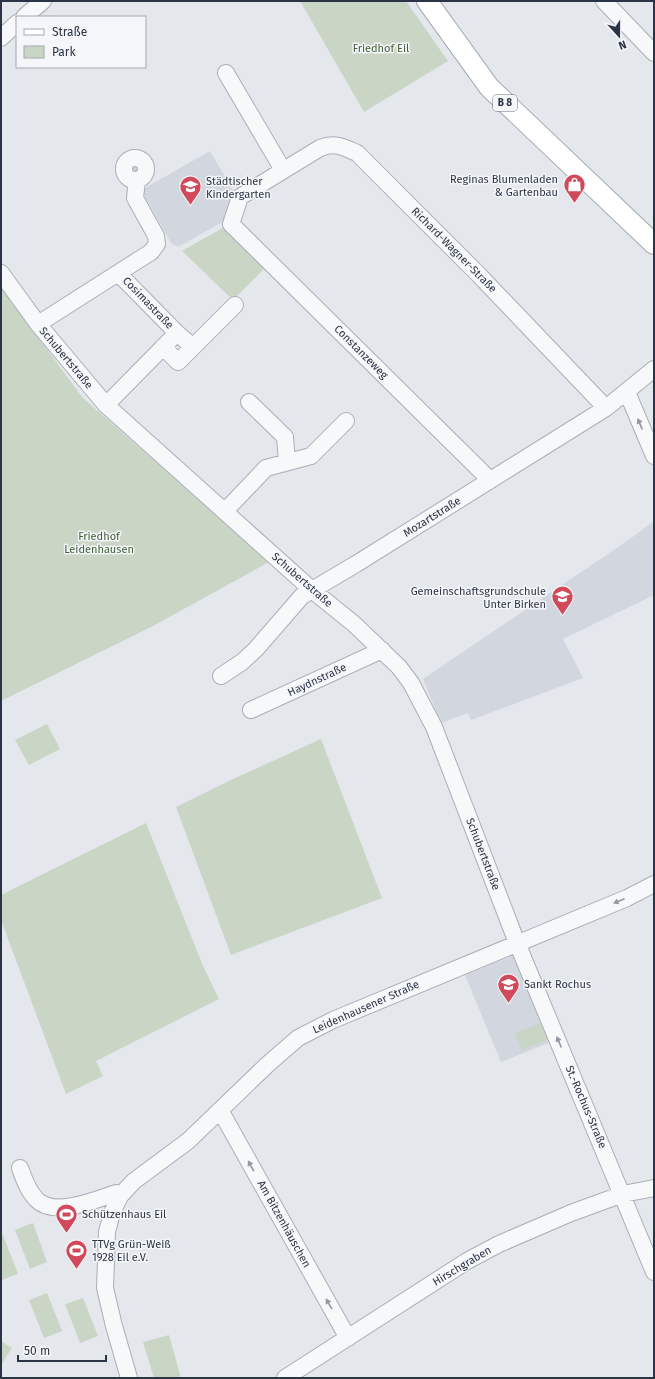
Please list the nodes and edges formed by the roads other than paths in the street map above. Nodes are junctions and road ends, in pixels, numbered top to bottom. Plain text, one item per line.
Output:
1 (43, 1) edge
2 (427, 1) edge
3 (604, 1) edge
4 (25, 16) edge
5 (16, 24) edge
6 (1, 38) edge
7 (654, 53) edge
8 (226, 73) dead end
9 (283, 170) junction
10 (137, 180) dead end
11 (231, 224) joint
12 (654, 244) edge
13 (1, 273) edge
14 (118, 273) junction
15 (235, 305) dead end
16 (38, 324) junction
17 (178, 333) junction
18 (163, 347) junction
19 (192, 348) junction
20 (654, 369) edge
21 (627, 392) junction
22 (249, 402) dead end
23 (106, 405) junction
24 (606, 408) junction
25 (346, 421) dead end
26 (654, 456) edge
27 (287, 462) junction
28 (490, 480) junction
29 (225, 511) junction
30 (312, 590) junction
31 (382, 650) junction
32 (221, 676) dead end
33 (251, 710) dead end
34 (654, 884) edge
35 (517, 943) junction
36 (220, 1110) junction
37 (20, 1168) dead end
38 (654, 1188) edge
39 (623, 1194) junction
40 (120, 1196) junction
41 (654, 1272) edge
42 (348, 1338) junction
43 (129, 1378) edge
44 (285, 1378) edge

1 - 4 street
2 - 12 main road, B 8
3 - 7 street
5 - 6 street
8 - 9 street
9 - 11 street, Richard-Wagner-Straße
9 - 24 street, Richard-Wagner-Straße
10 - 14 street
11 - 28 street, Constanzeweg
13 - 16 street, Schubertstraße
14 - 16 street
14 - 17 street, Cosimastraße
15 - 19 street, Cosimastraße
16 - 23 street, Schubertstraße
17 - 18 street, Cosimastraße
17 - 19 street, Cosimastraße
18 - 19 street, Cosimastraße
18 - 23 street, Cosimastraße
20 - 21 street, Mozartstraße
21 - 24 street, Mozartstraße
26 -> 21 street
22 - 27 street
23 - 29 street, Schubertstraße
24 - 28 street, Mozartstraße
25 - 27 street
27 - 29 street
28 - 30 street, Mozartstraße
29 - 30 street, Schubertstraße
30 - 31 street, Schubertstraße
30 - 32 street, Mozartstraße
31 - 33 street, Haydnstraße
31 - 35 street, Schubertstraße
34 -> 35 street, Leidenhausener Straße
35 - 36 street, Leidenhausener Straße
39 -> 35 street, St.-Rochus-Straße
36 - 40 street, Leidenhausener Straße
42 -> 36 street, Am Bitzenhäuschen
37 - 40 street
38 - 39 street, Hirschgraben
39 - 41 street, St.-Rochus-Straße
39 - 42 street, Hirschgraben
40 - 43 street, Leidenhausener Straße
42 - 44 street, Hirschgraben

